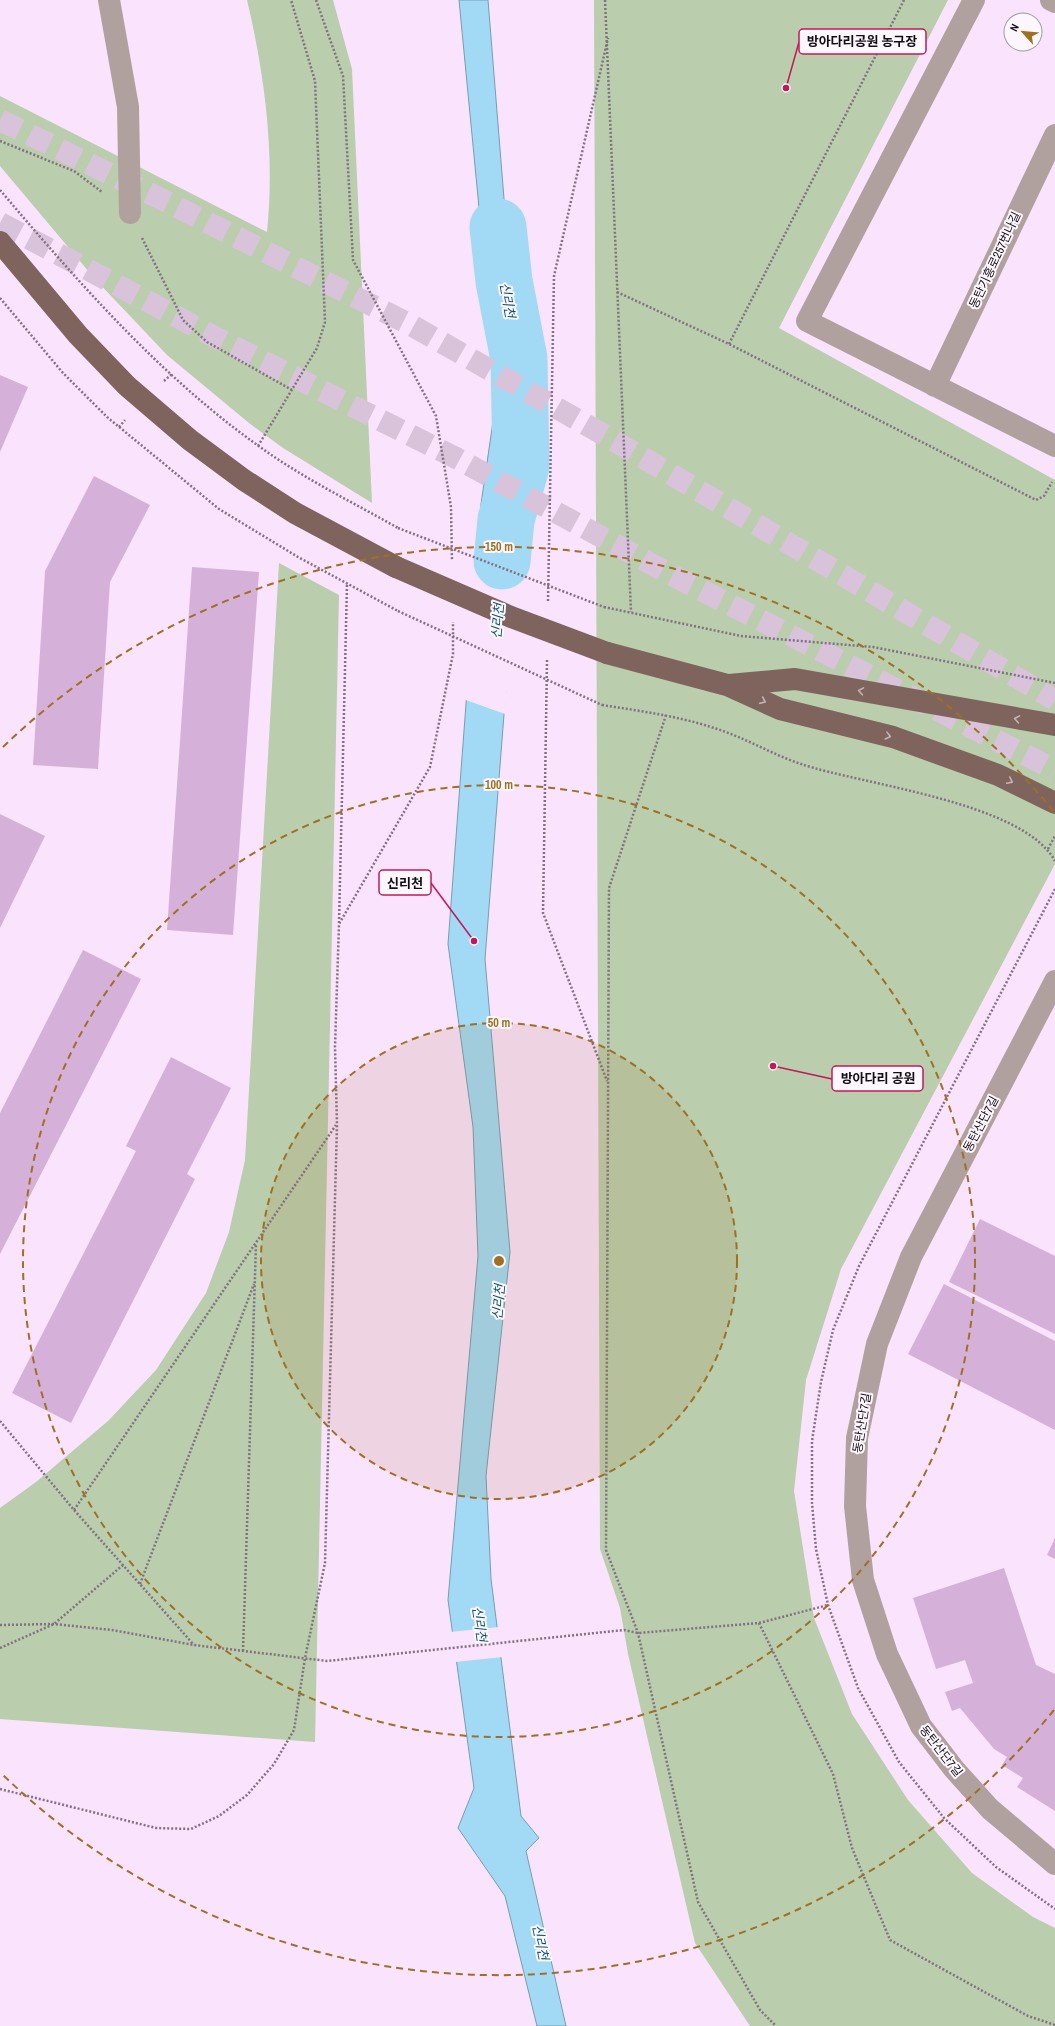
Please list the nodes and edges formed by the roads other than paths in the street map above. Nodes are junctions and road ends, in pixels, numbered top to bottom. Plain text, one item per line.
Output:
1 (109, 0) edge
2 (974, 0) edge
3 (1051, 0) edge
4 (1055, 2) edge
5 (1055, 135) edge
6 (130, 212) road end
7 (0, 242) edge
8 (935, 386) junction
9 (1055, 446) edge
10 (727, 685) junction
11 (1055, 725) edge
12 (1055, 803) edge
13 (1055, 981) edge
14 (1055, 1864) edge

1 - 6 street
2 - 8 street
3 - 4 street
5 - 8 street, 동탄기흥로257번나길
7 - 10 main road, bridge
8 - 9 street
11 -> 10 main road
10 -> 12 main road
13 - 14 street, 동탄산단7길

